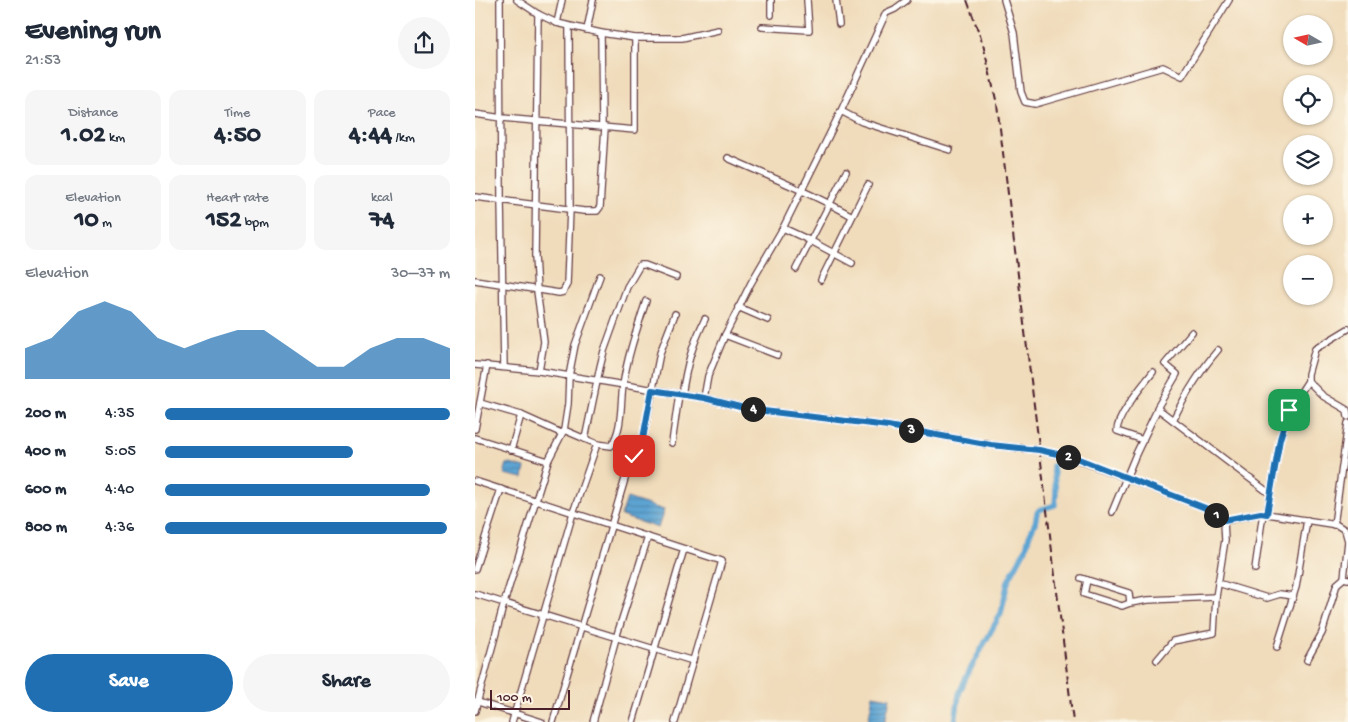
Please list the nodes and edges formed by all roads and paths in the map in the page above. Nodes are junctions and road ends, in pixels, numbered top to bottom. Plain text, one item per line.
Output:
1 (500, 0) edge
2 (562, 0) edge
3 (593, 0) edge
4 (771, 0) edge
5 (807, 0) edge
6 (836, 0) edge
7 (907, 0) edge
8 (1004, 0) edge
9 (1229, 0) edge
10 (521, 1) edge
11 (538, 14) junction
12 (771, 15) dead end
13 (557, 23) junction
14 (839, 24) dead end
15 (569, 27) junction
16 (762, 27) dead end
17 (587, 30) junction
18 (719, 30) dead end
19 (601, 33) junction
20 (635, 38) junction
21 (841, 112) junction
22 (475, 114) edge
23 (502, 118) junction
24 (536, 120) junction
25 (570, 125) junction
26 (603, 127) junction
27 (950, 150) dead end
28 (728, 158) dead end
29 (846, 172) dead end
30 (869, 185) dead end
31 (801, 189) junction
32 (475, 197) edge
33 (501, 200) junction
34 (830, 204) junction
35 (536, 205) junction
36 (570, 209) junction
37 (852, 216) junction
38 (783, 228) junction
39 (811, 241) junction
40 (834, 253) junction
41 (852, 263) dead end
42 (796, 269) dead end
43 (600, 276) dead end
44 (676, 277) dead end
45 (475, 280) edge
46 (821, 280) dead end
47 (503, 284) junction
48 (537, 291) junction
49 (646, 300) dead end
50 (738, 307) junction
51 (675, 314) dead end
52 (705, 319) dead end
53 (768, 320) dead end
54 (1348, 329) edge
55 (1193, 332) dead end
56 (725, 335) junction
57 (1219, 350) dead end
58 (777, 355) dead end
59 (475, 365) edge
60 (487, 365) junction
61 (504, 367) junction
62 (539, 371) junction
63 (1153, 372) dead end
64 (569, 376) junction
65 (1309, 380) junction
66 (598, 381) junction
67 (623, 386) junction
68 (652, 390) junction
69 (680, 395) junction
70 (704, 398) junction
71 (480, 403) junction
72 (1158, 408) junction
73 (1348, 412) edge
74 (521, 415) junction
75 (1173, 420) junction
76 (1348, 423) edge
77 (475, 428) edge
78 (563, 431) junction
79 (1347, 432) edge
80 (475, 438) edge
81 (585, 439) junction
82 (1143, 440) junction
83 (672, 442) dead end
84 (597, 444) junction
85 (511, 450) junction
86 (549, 461) junction
87 (1345, 466) edge
88 (1126, 478) junction
89 (475, 481) edge
90 (501, 489) junction
91 (1269, 493) junction
92 (537, 501) junction
93 (1113, 512) dead end
94 (573, 513) junction
95 (1265, 513) junction
96 (1224, 520) junction
97 (1307, 520) junction
98 (1333, 524) junction
99 (611, 525) junction
100 (1347, 530) edge
101 (648, 537) junction
102 (1348, 541) edge
103 (684, 549) junction
104 (475, 569) edge
105 (1255, 569) dead end
106 (1346, 578) edge
107 (1218, 583) junction
108 (475, 594) edge
109 (1293, 596) junction
110 (1216, 597) junction
111 (504, 603) junction
112 (1130, 603) junction
113 (543, 615) junction
114 (581, 627) junction
115 (616, 638) junction
116 (1277, 647) dead end
117 (654, 650) junction
118 (1157, 660) dead end
119 (1307, 660) dead end
120 (693, 661) junction
121 (477, 701) edge
122 (475, 711) edge
123 (515, 714) junction
124 (512, 722) edge
125 (542, 722) edge
126 (553, 722) edge
127 (593, 722) edge
128 (633, 722) edge
129 (675, 722) edge

1 - 23 street
2 - 13 street
3 - 17 street
4 - 12 street
5 - 16 street
6 - 14 street
7 - 21 street
8 - 9 street
10 - 11 street
11 - 13 street
11 - 24 street
13 - 15 street
15 - 17 street
15 - 25 street
17 - 19 street
18 - 20 street
19 - 20 street
19 - 26 street
20 - 26 street
21 - 27 street
21 - 31 street
22 - 23 street
23 - 24 street
23 - 33 street
24 - 25 street
24 - 35 street
25 - 26 street
25 - 36 street
26 - 36 street
28 - 31 street
29 - 34 street
30 - 37 street
31 - 34 street
31 - 38 street
32 - 33 street
33 - 35 street
33 - 47 street
34 - 37 street
34 - 39 street
35 - 36 street
35 - 48 street
36 - 48 street
37 - 40 street
38 - 39 street
38 - 50 street
39 - 40 street
39 - 42 street
40 - 41 street
40 - 46 street
43 - 64 street
44 - 66 street
45 - 47 street
47 - 48 street
47 - 61 street
48 - 62 street
49 - 67 street
50 - 53 street
50 - 56 street
51 - 68 street
52 - 69 street
54 - 65 street
55 - 72 street
56 - 58 street
56 - 70 street
57 - 75 street
59 - 60 street
60 - 61 street
60 - 71 street
61 - 62 street
62 - 64 street
63 - 82 street
64 - 66 street
64 - 78 street
65 - 73 street
65 - 91 street
66 - 67 street
66 - 81 street
67 - 68 street
67 - 84 street
68 - 69 street
68 - 99 street
69 - 70 street
69 - 83 street
70 - 88 street
71 - 74 street
71 - 77 street
72 - 75 street
72 - 82 street
74 - 78 street
74 - 85 street
75 - 91 street
76 - 79 street
78 - 81 street
78 - 86 street
79 - 87 street
80 - 85 street
81 - 84 street
82 - 88 street
84 - 94 street
85 - 86 street
86 - 92 street
87 - 98 street
88 - 93 street
88 - 96 street
89 - 90 street
90 - 92 street
90 - 104 street
91 - 95 street
92 - 94 street
92 - 111 street
94 - 99 street
94 - 113 street
95 - 96 street
95 - 97 street
95 - 105 street
96 - 107 street
97 - 98 street
97 - 109 street
98 - 100 street
99 - 101 street
99 - 114 street
100 - 102 street
101 - 103 street
101 - 115 street
102 - 106 street
103 - 117 street
103 - 120 street
106 - 119 street
107 - 109 street
107 - 110 street
108 - 111 street
109 - 116 street
110 - 112 street
110 - 118 street
111 - 113 street
111 - 121 street
112 - 112 street
113 - 114 street
113 - 123 street
114 - 115 street
114 - 126 street
115 - 117 street
115 - 127 street
117 - 120 street
117 - 128 street
120 - 129 street
121 - 122 street
121 - 123 street
123 - 124 street
123 - 125 street

